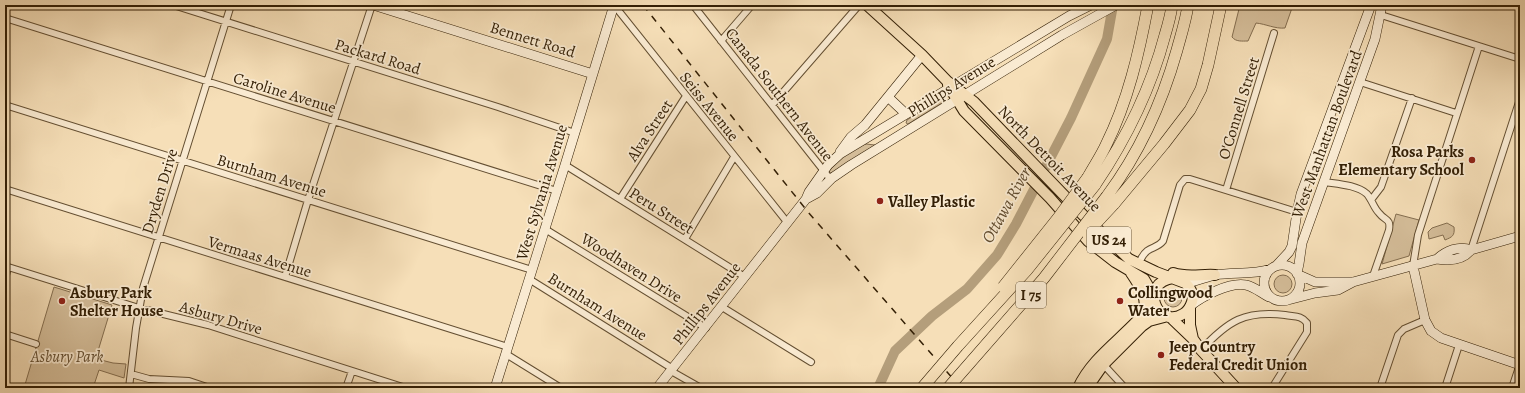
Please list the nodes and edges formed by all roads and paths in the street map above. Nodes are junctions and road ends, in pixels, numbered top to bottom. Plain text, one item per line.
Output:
1 (173, 5) edge
2 (231, 5) edge
3 (372, 5) edge
4 (614, 5) edge
5 (693, 5) edge
6 (752, 5) edge
7 (859, 5) edge
8 (867, 5) edge
9 (1091, 5) edge
10 (1116, 5) edge
11 (1148, 5) edge
12 (1221, 5) edge
13 (1371, 5) edge
14 (1382, 5) edge
15 (1188, 7) edge
16 (1172, 8) edge
17 (1381, 16) junction
18 (5, 18) edge
19 (226, 22) junction
20 (1274, 33) dead end
21 (721, 41) junction
22 (1479, 46) junction
23 (922, 55) junction
24 (1351, 59) junction
25 (1520, 59) edge
26 (353, 62) junction
27 (1366, 63) junction
28 (593, 74) junction
29 (207, 81) junction
30 (1360, 82) junction
31 (950, 85) junction
32 (686, 96) junction
33 (888, 97) junction
34 (961, 98) junction
35 (1412, 98) junction
36 (1520, 99) edge
37 (5, 105) edge
38 (772, 105) junction
39 (1456, 113) junction
40 (902, 116) junction
41 (333, 121) junction
42 (906, 131) junction
43 (575, 133) junction
44 (872, 135) junction
45 (879, 148) junction
46 (734, 157) junction
47 (834, 159) junction
48 (182, 160) junction
49 (565, 166) junction
50 (824, 171) junction
51 (830, 180) junction
52 (1092, 181) junction
53 (1325, 182) junction
54 (5, 189) edge
55 (1226, 190) junction
56 (557, 191) junction
57 (806, 198) junction
58 (620, 199) junction
59 (308, 200) junction
60 (1110, 200) junction
61 (1371, 200) junction
62 (1296, 212) junction
63 (787, 222) junction
64 (545, 229) junction
65 (1520, 236) edge
66 (158, 237) junction
67 (685, 238) junction
68 (1121, 250) junction
69 (1471, 250) junction
70 (1141, 259) junction
71 (7, 266) edge
72 (1413, 266) junction
73 (1273, 268) junction
74 (1130, 272) junction
75 (1297, 273) junction
76 (531, 274) junction
77 (1215, 275) junction
78 (1373, 276) junction
79 (285, 277) junction
80 (745, 277) junction
81 (1173, 278) junction
82 (5, 279) edge
83 (1353, 282) junction
84 (1185, 283) junction
85 (1154, 297) junction
86 (1271, 298) junction
87 (1288, 300) junction
88 (722, 307) junction
89 (1190, 307) junction
90 (139, 308) junction
91 (1145, 310) junction
92 (1169, 317) junction
93 (1425, 320) junction
94 (706, 328) junction
95 (5, 334) edge
96 (1193, 339) junction
97 (36, 344) dead end
98 (1459, 346) junction
99 (507, 350) junction
100 (1201, 350) junction
101 (811, 362) dead end
102 (1100, 362) junction
103 (1520, 365) edge
104 (672, 370) junction
105 (352, 371) junction
106 (131, 374) junction
107 (129, 388) edge
108 (210, 388) edge
109 (346, 388) edge
110 (406, 388) edge
111 (495, 388) edge
112 (561, 388) edge
113 (657, 388) edge
114 (701, 388) edge
115 (922, 388) edge
116 (948, 388) edge
117 (1078, 388) edge
118 (1087, 388) edge
119 (1125, 388) edge
120 (1236, 388) edge
121 (1272, 388) edge
122 (1380, 388) edge
123 (1445, 388) edge
124 (1512, 388) edge

1 - 19 street, Packard Road
2 - 19 street, Dryden Drive
3 - 26 street
3 - 28 main road, Bennett Road
4 - 28 main road, West Sylvania Avenue
4 - 32 street, Seiss Avenue
5 - 21 street, Canada Southern Avenue
6 - 21 street
7 - 38 street
8 - 23 main road, North Detroit Avenue / US 24
9 - 31 main road, Phillips Avenue
10 - 34 main road, Phillips Avenue
11 - 52 highway
12 - 60 highway
13 - 24 main road, West Manhattan Boulevard
14 - 17 main road, West Manhattan Boulevard
15 - 60 highway, I 75
16 - 52 highway
17 - 22 street
17 - 27 main road, West Manhattan Boulevard
18 - 29 street, Caroline Avenue
19 - 26 street, Packard Road
19 - 29 street, Dryden Drive
20 - 55 street, O'Connell Street
21 - 38 street, Canada Southern Avenue
22 - 25 street
22 - 39 street
23 - 31 main road, North Detroit Avenue / US 24
23 - 33 main road, Phillips Avenue
24 - 27 main road
24 - 62 main road, West Manhattan Boulevard
26 - 41 street
26 - 43 street, Packard Road
27 - 30 main road, West Manhattan Boulevard
28 - 43 main road, West Sylvania Avenue
29 - 41 street, Caroline Avenue
29 - 48 street, Dryden Drive
30 - 35 street
30 - 53 main road, West Manhattan Boulevard
31 - 34 main road, North Detroit Avenue / US 24
31 - 40 main road, Phillips Avenue
32 - 46 street, Seiss Avenue
32 - 58 street, Alva Street
33 - 40 main road
33 - 47 main road, Phillips Avenue
34 - 42 main road, Phillips Avenue
34 - 68 main road, North Detroit Avenue / US 24
34 - 74 main road, North Detroit Avenue / US 24
35 - 39 street
35 - 61 street
36 - 69 street
37 - 48 street, Burnham Avenue
38 - 50 street, Canada Southern Avenue
39 - 72 street
40 - 42 main road
40 - 44 main road, Phillips Avenue
41 - 56 street, Caroline Avenue
41 - 59 street
42 - 45 main road, Phillips Avenue
43 - 49 main road, West Sylvania Avenue
44 - 45 main road
44 - 47 main road, Phillips Avenue
45 - 51 main road, Phillips Avenue
46 - 63 street, Seiss Avenue
46 - 67 street
47 - 50 main road, Phillips Avenue
48 - 59 street, Burnham Avenue
48 - 66 street, Dryden Drive
49 - 56 main road, West Sylvania Avenue
49 - 58 street, Peru Street
50 - 51 street, Canada Southern Avenue
50 - 57 main road, Phillips Avenue
51 - 57 main road, Phillips Avenue
52 - 115 highway, bridge
53 - 61 street
53 - 75 main road, West Manhattan Boulevard
54 - 66 street, Vermaas Avenue
55 - 62 street
55 - 70 street
56 - 64 main road, West Sylvania Avenue
57 - 63 main road, Phillips Avenue
58 - 67 street, Peru Street
59 - 76 street, Burnham Avenue
59 - 79 street
60 - 116 highway, I 75, bridge
61 - 78 street
62 - 73 main road, West Manhattan Boulevard
63 - 80 main road, Phillips Avenue
64 - 76 main road, West Sylvania Avenue
64 - 94 street, Woodhaven Drive
65 - 69 main road
66 - 79 street, Vermaas Avenue
66 - 90 street, Dryden Drive
67 - 80 street, Peru Street
68 - 70 main road
68 - 81 main road, North Detroit Avenue / US 24
69 - 72 main road
70 - 77 main road
71 - 82 street
71 - 90 street, Asbury Drive
72 - 78 main road
72 - 93 main road
73 - 75 main road
73 - 77 main road
73 - 86 main road
74 - 85 main road, North Detroit Avenue / US 24
74 - 91 main road
75 - 83 main road
75 - 87 main road
76 - 99 main road, West Sylvania Avenue
76 - 104 street, Burnham Avenue
77 - 84 main road
78 - 83 main road
79 - 99 street, Vermaas Avenue
80 - 88 main road, Phillips Avenue
81 - 84 main road, US 24
81 - 85 main road
83 - 87 main road
84 - 89 main road
85 - 91 main road
85 - 92 main road, US 24
86 - 87 main road
86 - 89 main road
88 - 94 main road, Phillips Avenue
88 - 101 street
89 - 92 main road
89 - 96 main road
90 - 105 street, Asbury Drive
90 - 106 street, Dryden Drive
91 - 102 main road
92 - 96 main road, US 24
92 - 102 main road
93 - 98 main road
93 - 122 street
94 - 104 main road, Phillips Avenue
95 - 97 street
96 - 100 main road, US 24
98 - 103 main road
98 - 123 street
99 - 111 main road, West Sylvania Avenue
99 - 112 street, Vermaas Avenue
100 - 120 main road, US 24
100 - 121 street
102 - 117 main road
102 - 118 main road
102 - 119 street
103 - 124 street
104 - 113 main road, Phillips Avenue
104 - 114 street, Burnham Avenue
105 - 109 street
105 - 110 street, Asbury Drive
106 - 107 street, Dryden Drive
106 - 108 street

